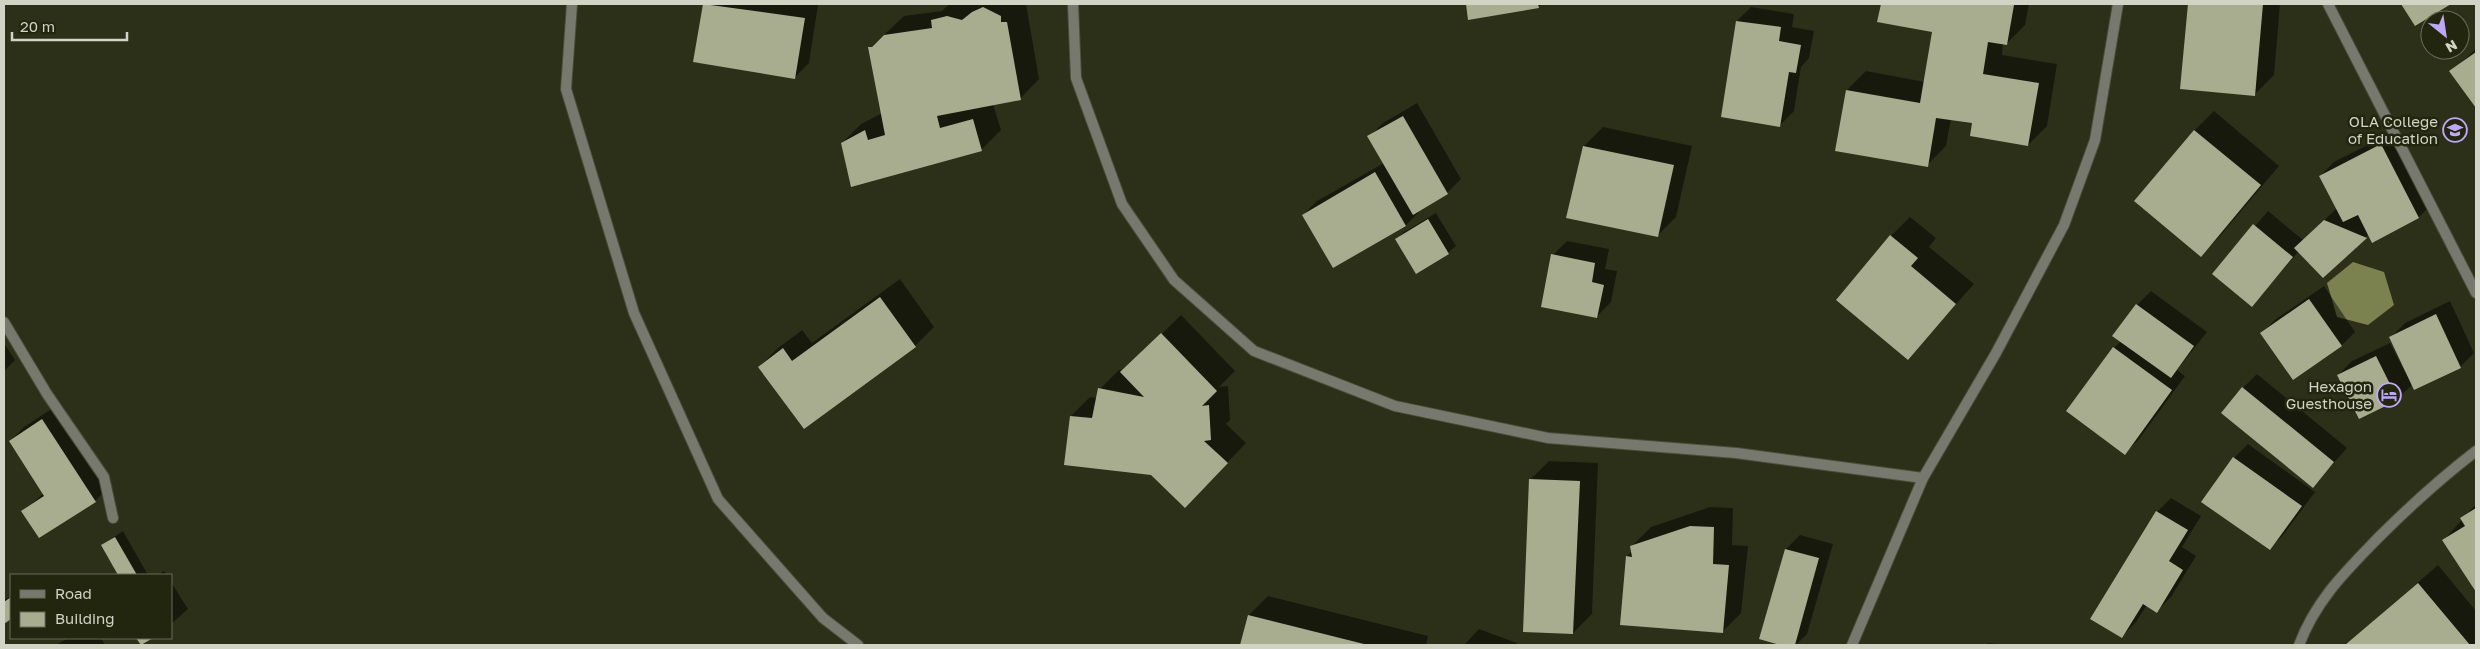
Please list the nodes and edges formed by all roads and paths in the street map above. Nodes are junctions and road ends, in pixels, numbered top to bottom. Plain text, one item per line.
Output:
1 (572, 4) edge
2 (1073, 4) edge
3 (2118, 4) edge
4 (2328, 4) edge
5 (2476, 293) edge
6 (4, 322) edge
7 (2476, 451) edge
8 (1923, 478) junction
9 (113, 518) dead end
10 (858, 645) edge
11 (1852, 645) edge
12 (2299, 645) edge

1 - 10 street
2 - 8 street
3 - 8 street
4 - 5 street
6 - 9 street
7 - 12 street
8 - 11 street

